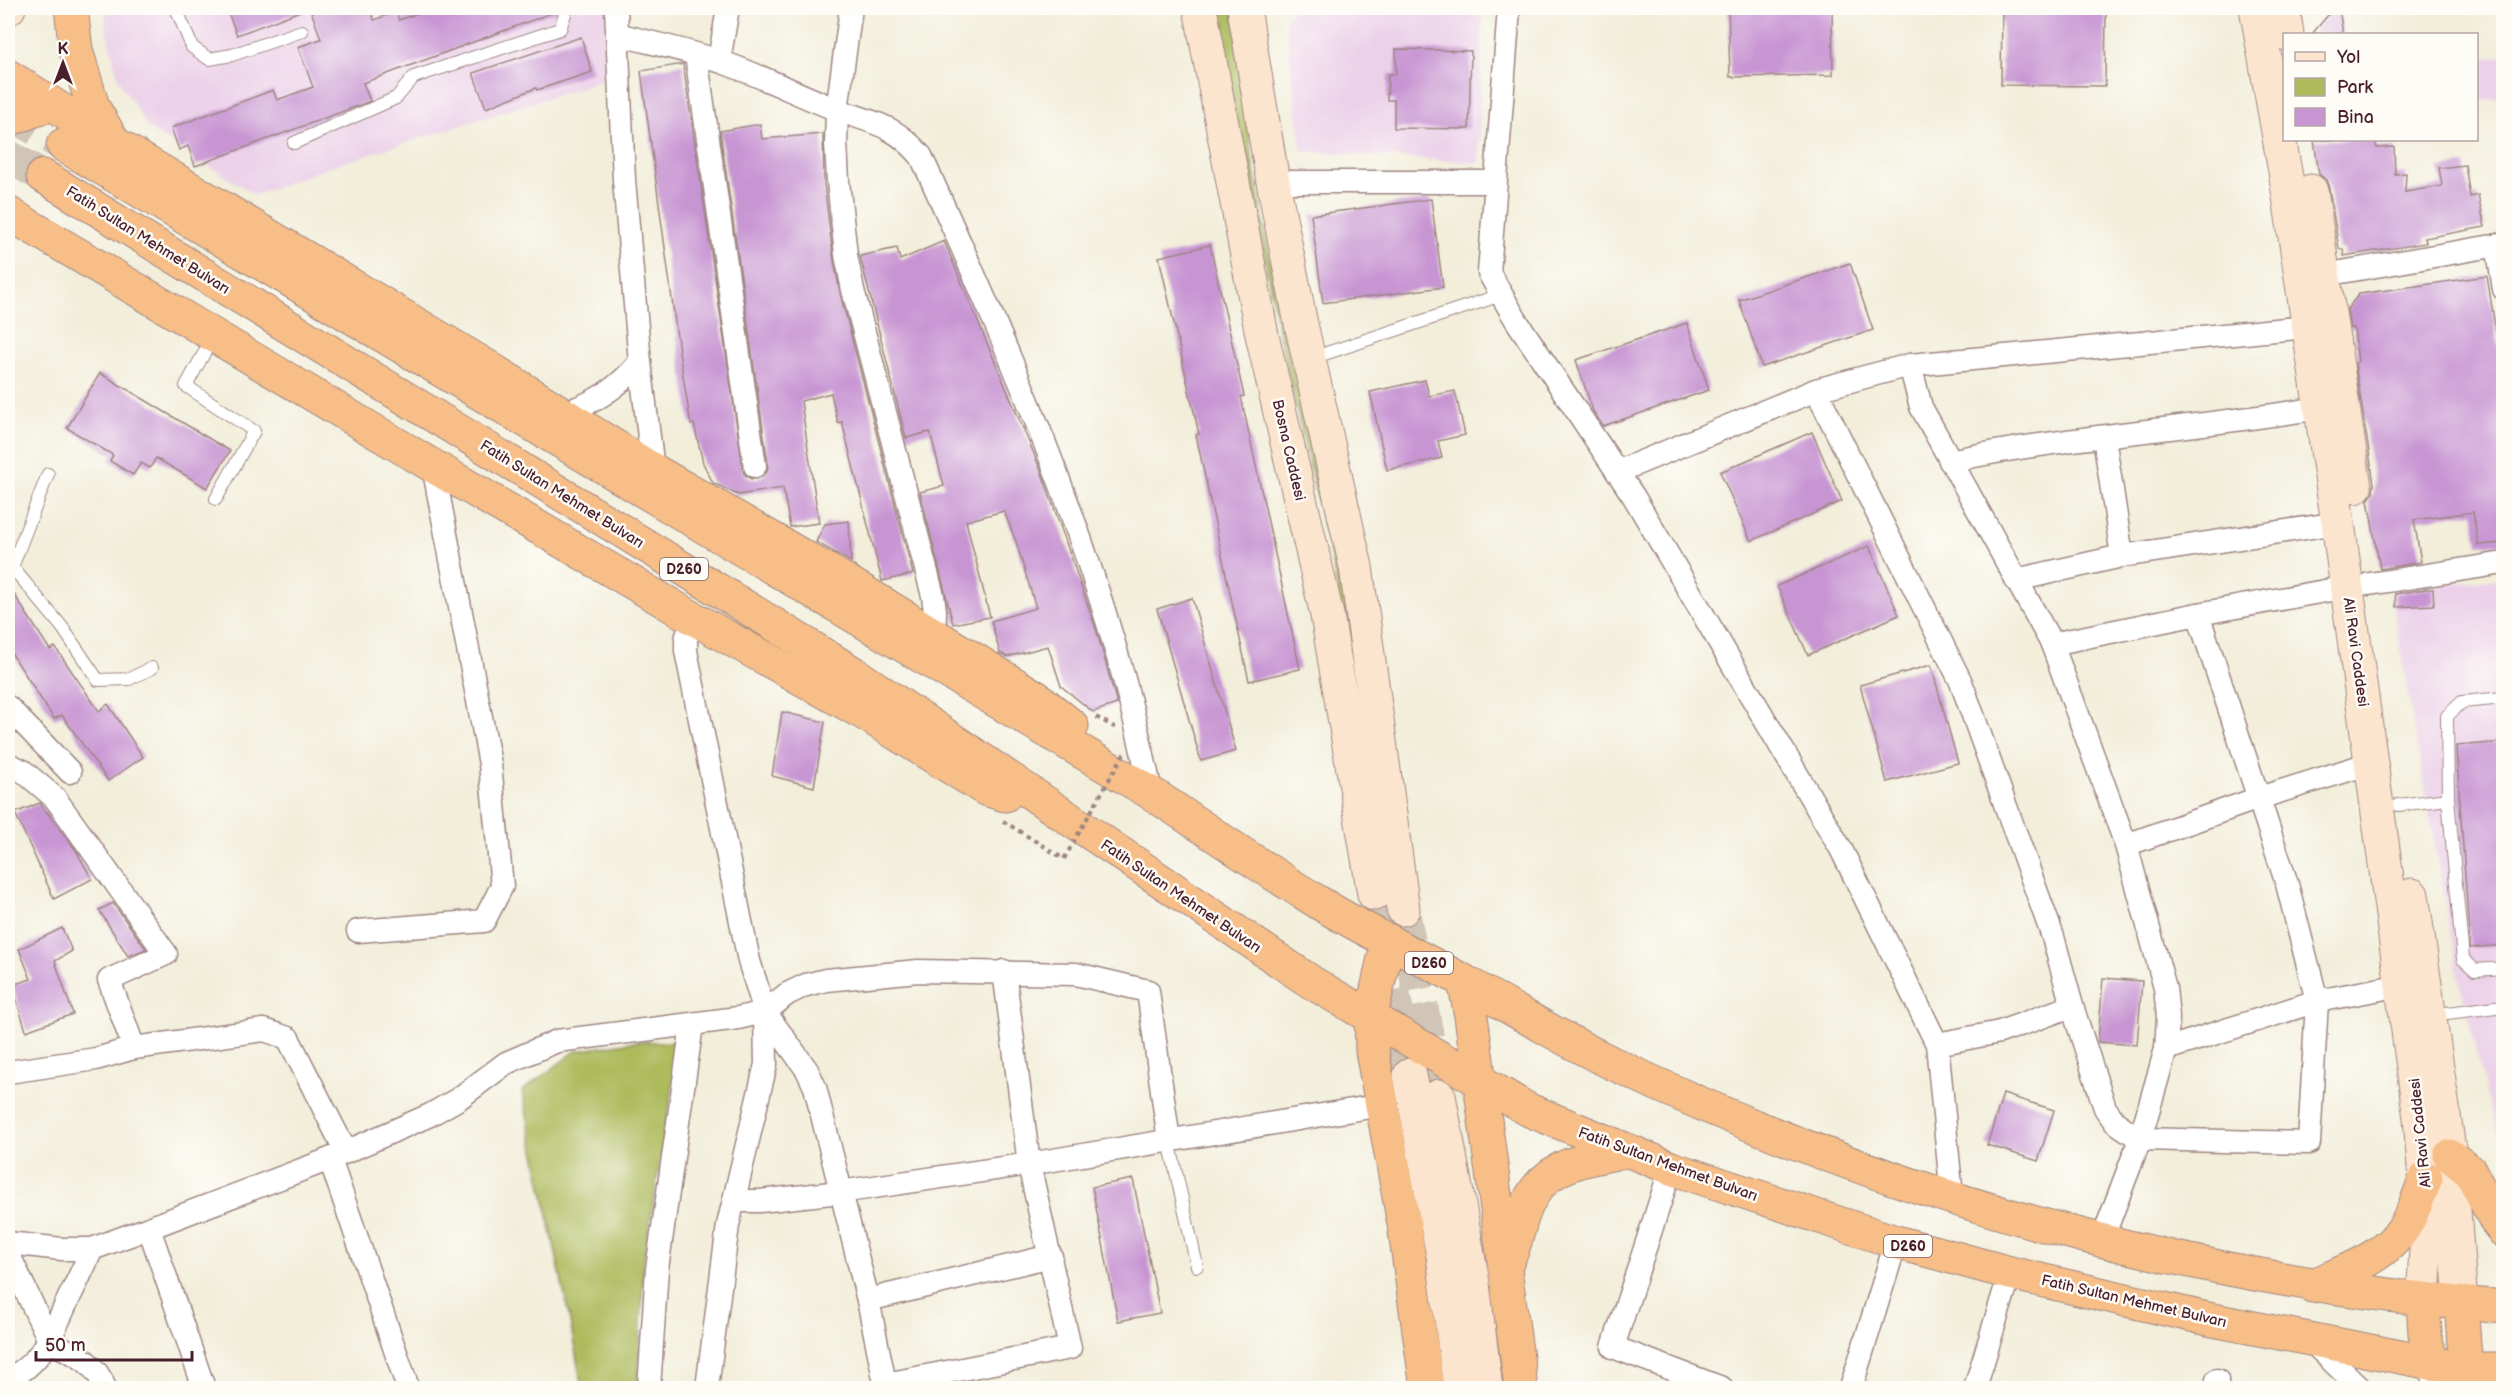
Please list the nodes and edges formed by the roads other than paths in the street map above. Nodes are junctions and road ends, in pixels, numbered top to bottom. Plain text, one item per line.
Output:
1 (71, 8) edge
2 (176, 8) edge
3 (567, 8) edge
4 (616, 8) edge
5 (728, 8) edge
6 (851, 8) edge
7 (1200, 8) edge
8 (1244, 8) edge
9 (1509, 8) edge
10 (2256, 8) edge
11 (2283, 8) edge
12 (302, 31) dead end
13 (2287, 33) edge
14 (617, 34) junction
15 (696, 55) junction
16 (719, 61) junction
17 (8, 76) edge
18 (51, 104) junction
19 (837, 110) junction
20 (8, 120) edge
21 (2303, 141) edge
22 (114, 143) junction
23 (294, 143) dead end
24 (63, 145) tunnel mouth
25 (43, 176) tunnel mouth
26 (1273, 182) junction
27 (1495, 182) junction
28 (8, 213) edge
29 (2500, 244) edge
30 (2324, 275) junction
31 (2504, 289) edge
32 (1501, 295) junction
33 (2307, 327) junction
34 (213, 337) junction
35 (1309, 359) junction
36 (640, 362) junction
37 (1910, 365) junction
38 (1816, 390) junction
39 (2320, 408) junction
40 (562, 413) junction
41 (2104, 437) junction
42 (1950, 461) junction
43 (433, 466) junction
44 (755, 466) dead end
45 (653, 470) junction
46 (1617, 472) junction
47 (48, 474) dead end
48 (216, 499) dead end
49 (2338, 523) junction
50 (2122, 556) junction
51 (2504, 563) edge
52 (10, 568) edge
53 (2016, 580) junction
54 (2358, 586) junction
55 (2198, 614) junction
56 (693, 618) junction
57 (934, 635) junction
58 (2052, 644) junction
59 (152, 668) dead end
60 (2504, 698) edge
61 (8, 707) edge
62 (2372, 763) junction
63 (8, 764) edge
64 (70, 772) dead end
65 (1146, 790) junction
66 (2259, 798) junction
67 (2448, 799) junction
68 (2398, 805) junction
69 (1053, 809) junction
70 (2126, 845) junction
71 (1374, 894) tunnel mouth
72 (1403, 909) tunnel mouth
73 (358, 931) dead end
74 (1388, 940) junction
75 (2504, 968) edge
76 (1004, 971) junction
77 (1464, 981) junction
78 (2402, 985) junction
79 (2317, 1000) junction
80 (2072, 1006) junction
81 (2504, 1006) edge
82 (765, 1012) junction
83 (2431, 1015) junction
84 (1371, 1016) junction
85 (692, 1025) junction
86 (1937, 1044) junction
87 (134, 1048) junction
88 (2166, 1049) junction
89 (8, 1072) edge
90 (1410, 1075) tunnel mouth
91 (1479, 1081) junction
92 (1439, 1096) tunnel mouth
93 (1382, 1105) junction
94 (2140, 1139) junction
95 (1169, 1142) junction
96 (1625, 1151) junction
97 (338, 1156) junction
98 (2450, 1156) junction
99 (1029, 1164) junction
100 (1671, 1168) junction
101 (2426, 1178) junction
102 (840, 1192) junction
103 (1952, 1197) junction
104 (734, 1201) junction
105 (149, 1228) junction
106 (2504, 1231) edge
107 (2102, 1239) junction
108 (1896, 1242) junction
109 (8, 1243) edge
110 (92, 1249) junction
111 (8, 1253) edge
112 (1051, 1256) junction
113 (1197, 1266) dead end
114 (1505, 1266) junction
115 (2010, 1273) junction
116 (2312, 1286) junction
117 (2423, 1299) junction
118 (868, 1300) junction
119 (2461, 1304) junction
120 (2504, 1307) edge
121 (2308, 1338) junction
122 (50, 1342) junction
123 (2481, 1374) edge
124 (2433, 1376) edge
125 (8, 1379) edge
126 (886, 1386) edge
127 (105, 1389) edge
128 (204, 1389) edge
129 (408, 1389) edge
130 (649, 1389) edge
131 (707, 1389) edge
132 (1427, 1389) edge
133 (1460, 1389) edge
134 (1486, 1389) edge
135 (1521, 1389) edge
136 (1722, 1389) edge
137 (1851, 1389) edge
138 (1975, 1389) edge
139 (2360, 1389) edge

1 - 22 highway
2 - 12 lane
3 - 23 lane
4 - 14 street
5 - 16 street
6 - 19 street
7 - 71 main road, Bosna Caddesi
8 - 26 main road
9 - 27 street
10 - 33 main road, Ali Ravi Caddesi
11 - 13 main road
14 - 15 street
14 - 36 street
15 - 16 street
15 - 44 street
16 - 19 street
17 - 18 highway
18 - 20 highway
18 - 22 highway
19 - 57 street
19 - 65 street
21 - 30 main road, Ali Ravi Caddesi
22 - 40 highway
24 - 65 highway, D260
25 - 69 highway, Fatih Sultan Mehmet Bulvarı / D260
26 - 27 street
26 - 35 main road
27 - 32 street
28 - 34 highway
29 - 30 street
29 - 31 street
30 - 54 main road, Ali Ravi Caddesi
32 - 35 lane
32 - 46 street
33 - 37 street
33 - 39 main road, Ali Ravi Caddesi
34 - 43 highway
34 - 48 lane
35 - 72 main road
36 - 40 street
36 - 45 street
37 - 38 street
37 - 42 street
38 - 46 street
38 - 80 street
39 - 41 street
39 - 49 main road, Ali Ravi Caddesi
40 - 45 highway
41 - 42 street
41 - 50 street
42 - 53 street
43 - 56 highway
43 - 73 street
45 - 57 highway
46 - 86 street
47 - 52 lane
49 - 50 street
49 - 54 main road, Ali Ravi Caddesi
50 - 53 street
51 - 54 street
52 - 59 lane
53 - 58 street
54 - 55 street
54 - 62 main road, Ali Ravi Caddesi
54 - 68 main road, Ali Ravi Caddesi
55 - 58 street
55 - 66 street
56 - 69 highway
56 - 82 street
57 - 65 highway
58 - 70 street
60 - 67 lane
61 - 64 street
62 - 66 street
62 - 78 main road, Ali Ravi Caddesi
63 - 87 street
65 - 74 highway, D260
66 - 70 street
66 - 79 street
67 - 68 lane
67 - 75 lane
68 - 83 main road, Ali Ravi Caddesi
69 - 84 highway, Fatih Sultan Mehmet Bulvarı / D260
70 - 88 street
74 - 77 highway, D260
74 - 84 highway
76 - 82 street
76 - 95 street
76 - 99 street
77 - 91 highway
77 - 103 highway, D260
78 - 79 street
78 - 101 main road, Ali Ravi Caddesi
79 - 88 street
79 - 94 street
80 - 86 street
80 - 94 street
81 - 83 lane
82 - 85 street
82 - 102 street
82 - 104 street
83 - 98 main road, Ali Ravi Caddesi
84 - 91 highway, Fatih Sultan Mehmet Bulvarı / D260
84 - 93 highway
85 - 97 street
85 - 130 street
86 - 103 street
87 - 89 street
87 - 97 street
88 - 94 street
90 - 133 main road
91 - 96 highway, Fatih Sultan Mehmet Bulvarı / D260
91 - 114 highway
92 - 134 main road
93 - 95 street
93 - 132 highway
94 - 107 street
95 - 99 street
95 - 113 lane
96 - 100 highway, Fatih Sultan Mehmet Bulvarı / D260
96 - 114 highway
97 - 105 street
97 - 129 street
98 - 106 highway
98 - 119 main road, Ali Ravi Caddesi
99 - 102 street
99 - 112 street
100 - 108 highway, Fatih Sultan Mehmet Bulvarı / D260
100 - 136 street
101 - 116 highway
101 - 117 main road, Ali Ravi Caddesi
102 - 104 street
102 - 118 street
103 - 107 highway, D260
104 - 131 street
105 - 110 street
105 - 128 street
107 - 116 highway, D260
108 - 115 highway, Fatih Sultan Mehmet Bulvarı / D260
108 - 137 street
109 - 110 street
110 - 122 street
111 - 122 street
112 - 118 street
112 - 126 street
114 - 135 highway
115 - 121 highway, Fatih Sultan Mehmet Bulvarı / D260
115 - 138 street
116 - 117 highway, D260
117 - 119 highway, D260
117 - 124 highway
118 - 126 street
119 - 120 highway, D260
119 - 123 highway
121 - 124 highway, Fatih Sultan Mehmet Bulvarı / D260
121 - 139 street
122 - 125 street
122 - 127 street
123 - 124 highway, D260

